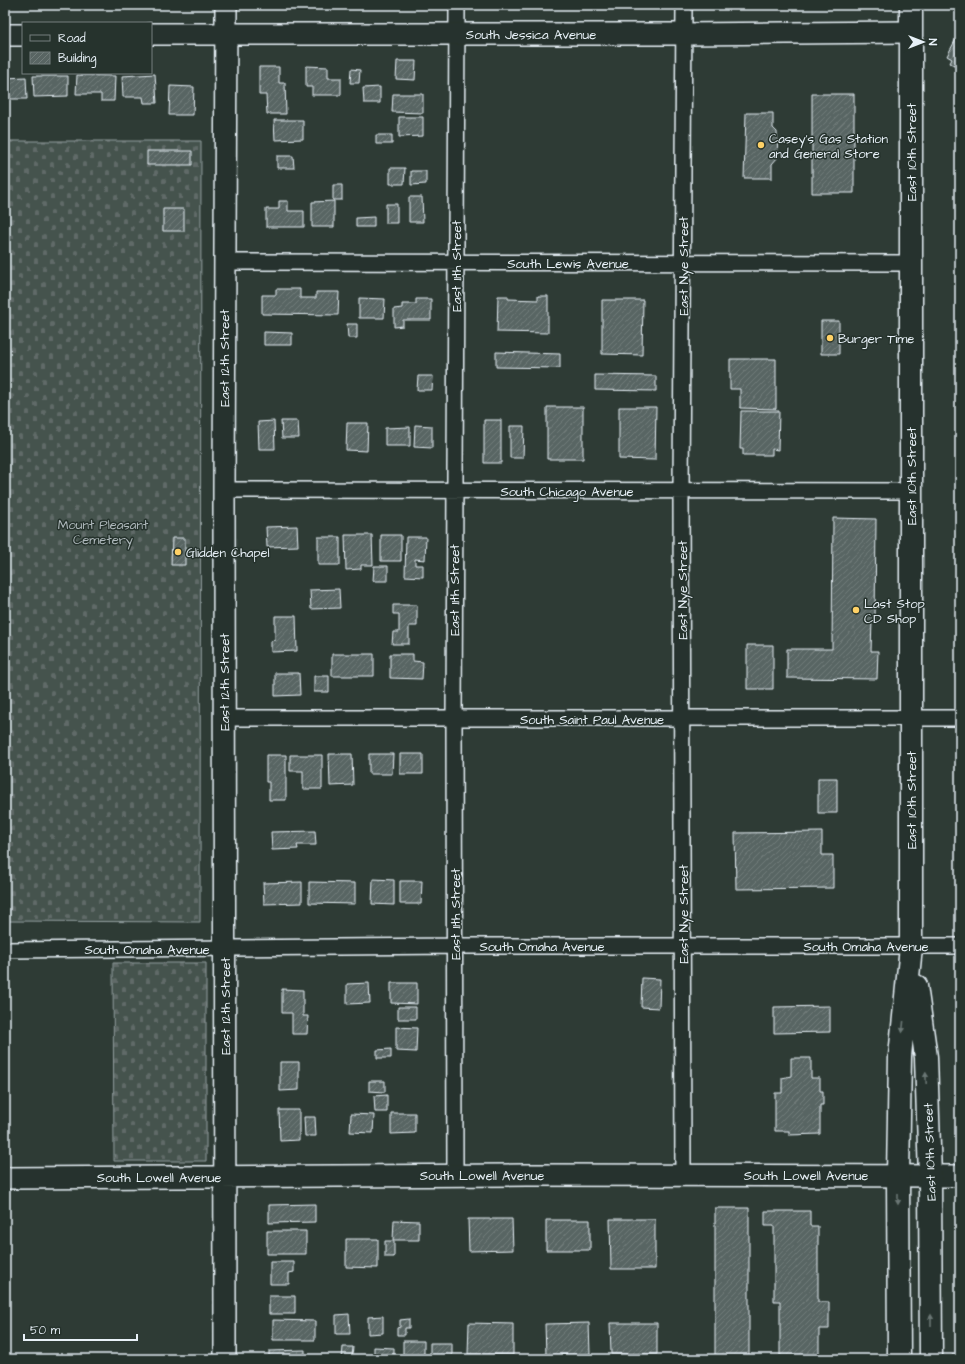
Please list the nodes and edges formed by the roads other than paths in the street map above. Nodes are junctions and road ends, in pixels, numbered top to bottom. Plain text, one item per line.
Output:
1 (226, 5) edge
2 (457, 5) edge
3 (684, 5) edge
4 (911, 5) edge
5 (911, 32) junction
6 (152, 34) edge
7 (226, 34) junction
8 (457, 34) junction
9 (684, 34) junction
10 (5, 35) edge
11 (22, 35) edge
12 (224, 262) junction
13 (456, 262) junction
14 (682, 263) junction
15 (911, 263) junction
16 (224, 490) junction
17 (454, 491) junction
18 (681, 491) junction
19 (911, 491) junction
20 (224, 718) junction
21 (910, 718) junction
22 (960, 718) edge
23 (454, 719) junction
24 (683, 719) junction
25 (455, 946) junction
26 (683, 946) junction
27 (960, 946) edge
28 (911, 947) junction
29 (225, 948) junction
30 (5, 950) edge
31 (455, 1175) junction
32 (683, 1175) junction
33 (226, 1176) junction
34 (898, 1176) junction
35 (930, 1176) junction
36 (960, 1176) edge
37 (5, 1178) edge
38 (225, 1359) edge
39 (899, 1359) edge
40 (931, 1359) edge

1 - 7 street, East 12th Street
2 - 8 street, East 11th Street
3 - 9 street, East Nye Street
4 - 5 main road, East 10th Street
5 - 9 street, South Jessica Avenue
5 - 15 main road, East 10th Street
6 - 7 street, South Jessica Avenue
7 - 8 street, South Jessica Avenue
7 - 12 street, East 12th Street
8 - 9 street, South Jessica Avenue
8 - 13 street, East 11th Street
9 - 14 street, East Nye Street
10 - 11 street
12 - 13 street, South Lewis Avenue
12 - 16 street, East 12th Street
13 - 14 street, South Lewis Avenue
13 - 17 street, East 11th Street
14 - 15 street, South Lewis Avenue
14 - 18 street, East Nye Street
15 - 19 main road, East 10th Street
16 - 17 street, South Chicago Avenue
16 - 20 street, East 12th Street
17 - 18 street, South Chicago Avenue
17 - 23 street, East 11th Street
18 - 19 street, South Chicago Avenue
18 - 24 street, East Nye Street
19 - 21 main road, East 10th Street
20 - 23 street, South Saint Paul Avenue
20 - 29 street, East 12th Street
21 - 22 street, South Saint Paul Avenue
21 - 24 street, South Saint Paul Avenue
21 - 28 main road, East 10th Street
23 - 24 street, South Saint Paul Avenue
23 - 25 street, East 11th Street
24 - 26 street, East Nye Street
25 - 26 street, South Omaha Avenue
25 - 29 street, South Omaha Avenue
25 - 31 street, East 11th Street
26 - 28 street, South Omaha Avenue
26 - 32 street, East Nye Street
27 - 28 street, South Omaha Avenue
28 -> 34 main road, East 10th Street
35 -> 28 main road, East 10th Street
29 - 30 street, South Omaha Avenue
29 - 33 street, East 12th Street
31 - 32 street, South Lowell Avenue
31 - 33 street, South Lowell Avenue
32 - 34 street, South Lowell Avenue
33 - 37 street, South Lowell Avenue
33 - 38 street, East 12th Street
34 - 35 street, South Lowell Avenue
34 -> 39 main road, East 10th Street
35 - 36 street, South Lowell Avenue
40 -> 35 main road, East 10th Street

